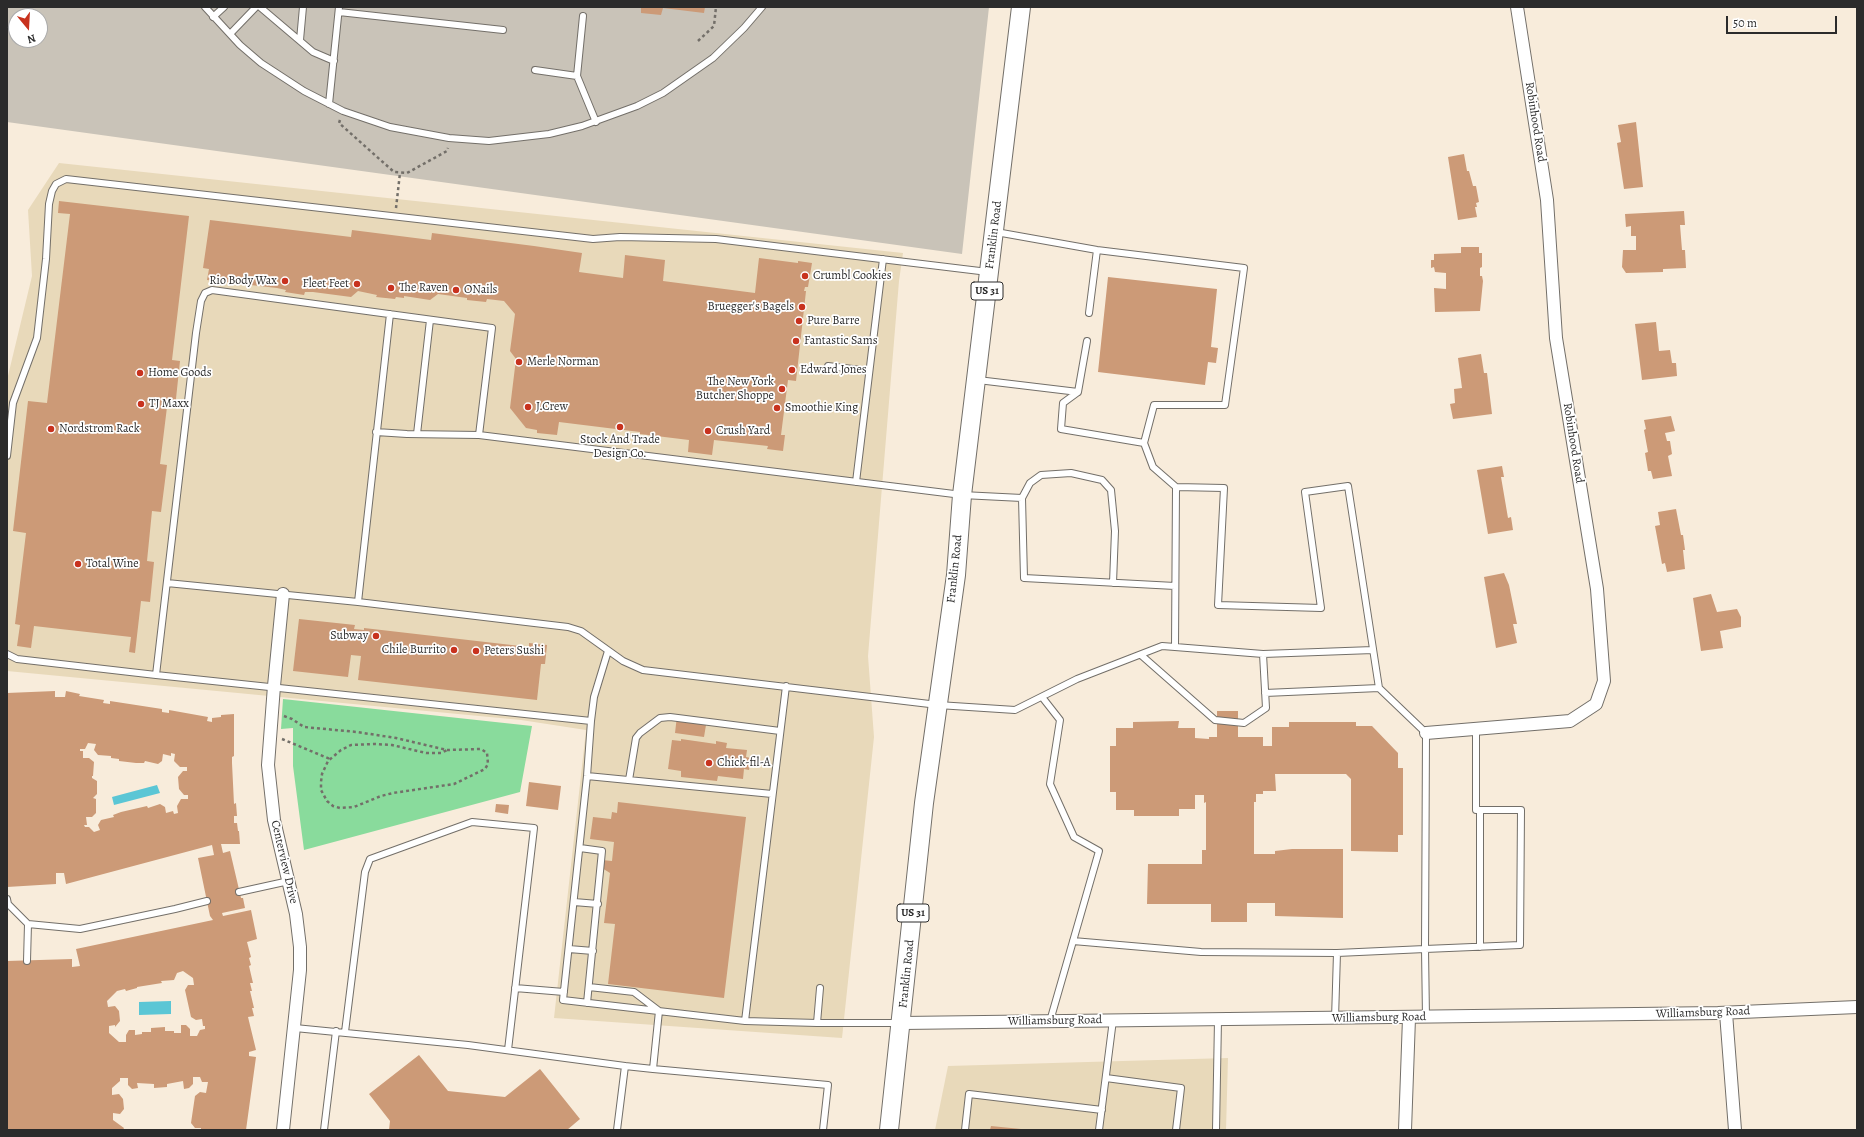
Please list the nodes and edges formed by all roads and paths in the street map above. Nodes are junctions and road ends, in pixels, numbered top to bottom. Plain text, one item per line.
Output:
1 (205, 7) edge
2 (224, 7) edge
3 (256, 7) edge
4 (260, 7) edge
5 (303, 7) edge
6 (716, 7) edge
7 (762, 7) edge
8 (1021, 7) edge
9 (1517, 7) edge
10 (339, 9) edge
11 (583, 16) dead end
12 (213, 17) junction
13 (503, 30) dead end
14 (230, 34) junction
15 (300, 40) junction
16 (698, 41) dead end
17 (334, 61) junction
18 (535, 70) dead end
19 (577, 76) junction
20 (329, 104) junction
21 (343, 111) junction
22 (596, 122) junction
23 (449, 138) junction
24 (400, 173) junction
25 (395, 216) junction
26 (994, 231) junction
27 (1097, 250) junction
28 (882, 260) junction
29 (990, 272) junction
30 (1089, 313) dead end
31 (390, 314) junction
32 (430, 320) junction
33 (1087, 341) dead end
34 (828, 366) dead end
35 (869, 371) junction
36 (976, 380) junction
37 (1078, 392) junction
38 (376, 432) junction
39 (417, 434) junction
40 (479, 435) junction
41 (1144, 443) junction
42 (7, 456) edge
43 (856, 482) junction
44 (1176, 487) junction
45 (962, 495) junction
46 (1022, 498) junction
47 (167, 583) junction
48 (1112, 583) junction
49 (1175, 586) junction
50 (283, 594) junction
51 (358, 602) junction
52 (1175, 647) junction
53 (1373, 650) junction
54 (608, 651) junction
55 (7, 654) edge
56 (1264, 654) junction
57 (1141, 655) junction
58 (156, 675) junction
59 (274, 686) junction
60 (786, 686) junction
61 (1379, 688) junction
62 (1265, 693) junction
63 (1042, 697) junction
64 (938, 705) junction
65 (272, 712) junction
66 (591, 721) junction
67 (1476, 729) junction
68 (780, 731) junction
69 (1426, 733) junction
70 (270, 734) junction
71 (447, 750) junction
72 (330, 759) junction
73 (587, 776) junction
74 (629, 780) junction
75 (772, 794) junction
76 (1480, 810) junction
77 (580, 848) junction
78 (289, 881) junction
79 (239, 892) dead end
80 (7, 899) edge
81 (207, 901) dead end
82 (574, 902) junction
83 (598, 904) junction
84 (28, 924) junction
85 (1073, 941) junction
86 (1480, 947) junction
87 (569, 949) junction
88 (1425, 950) junction
89 (592, 951) junction
90 (1337, 953) junction
91 (27, 961) dead end
92 (589, 987) junction
93 (515, 988) junction
94 (820, 988) dead end
95 (564, 992) junction
96 (587, 1003) junction
97 (1857, 1006) edge
98 (659, 1011) junction
99 (1726, 1013) junction
100 (1335, 1018) junction
101 (1409, 1018) junction
102 (1426, 1018) junction
103 (1113, 1020) junction
104 (1218, 1020) junction
105 (745, 1021) junction
106 (1050, 1021) junction
107 (816, 1023) junction
108 (902, 1023) junction
109 (295, 1028) junction
110 (336, 1031) junction
111 (345, 1032) junction
112 (508, 1050) junction
113 (625, 1066) junction
114 (653, 1069) junction
115 (1106, 1078) junction
116 (1102, 1110) junction
117 (283, 1130) edge
118 (324, 1130) edge
119 (617, 1130) edge
120 (823, 1130) edge
121 (890, 1130) edge
122 (965, 1130) edge
123 (1099, 1130) edge
124 (1176, 1130) edge
125 (1216, 1130) edge
126 (1405, 1130) edge
127 (1735, 1130) edge

1 - 12 lane
2 - 12 lane
3 - 14 lane
4 - 15 lane
5 - 15 lane
6 - 16 path
7 - 22 lane
8 - 26 main road, Franklin Road / US 31
9 - 67 street, Robinhood Road
10 - 13 lane
10 - 17 lane
11 - 19 lane
12 - 14 lane
14 - 20 lane
15 - 17 lane
17 - 20 lane
18 - 19 lane
19 - 22 lane
20 - 21 lane
21 - 23 lane
21 - 24 path
22 - 23 lane
23 - 24 path
24 - 25 path
25 - 28 lane
25 - 42 lane
26 - 27 lane
26 - 29 main road, Franklin Road / US 31
27 - 30 lane
27 - 41 lane
28 - 29 lane
28 - 35 lane
29 - 36 main road, Franklin Road / US 31
31 - 32 lane
31 - 38 lane
31 - 47 lane
32 - 39 lane
32 - 40 lane
33 - 37 lane
34 - 35 lane
35 - 43 lane
36 - 37 lane
36 - 45 main road, Franklin Road / US 31
37 - 41 lane
38 - 39 lane
38 - 51 lane
39 - 40 lane
40 - 43 lane
41 - 44 lane
43 - 45 lane
44 - 49 lane
44 - 53 lane
45 - 46 lane
45 - 64 main road, Franklin Road / US 31
46 - 48 lane
46 - 48 lane
47 - 50 lane
47 - 58 lane
48 - 49 lane
49 - 52 lane
50 - 51 lane
50 - 59 street, Centerview Drive
51 - 54 lane
52 - 56 lane
52 - 57 lane
53 - 56 lane
53 - 61 lane
54 - 60 lane
54 - 66 lane
55 - 58 lane
56 - 62 lane
57 - 62 lane
57 - 63 lane
58 - 59 lane
59 - 65 street, Centerview Drive
59 - 66 lane
60 - 64 lane
60 - 68 lane
61 - 62 lane
61 - 69 lane
63 - 64 lane
63 - 85 lane
64 - 108 main road, Franklin Road / US 31
65 - 70 street, Centerview Drive
65 - 71 path
66 - 73 lane
67 - 69 street, Robinhood Road
67 - 76 lane
68 - 74 lane
68 - 75 lane
69 - 88 lane
70 - 72 path
70 - 78 street, Centerview Drive
71 - 72 path
71 - 72 path
73 - 74 lane
73 - 77 lane
74 - 75 lane
75 - 105 lane
76 - 86 lane
76 - 86 lane
77 - 82 lane
77 - 83 lane
78 - 79 lane
78 - 109 street, Centerview Drive
80 - 84 lane
81 - 84 lane
82 - 83 lane
82 - 87 lane
83 - 89 lane
84 - 91 lane
85 - 90 lane
85 - 106 lane
86 - 88 lane
87 - 89 lane
87 - 95 lane
88 - 90 lane
88 - 102 lane
89 - 92 lane
90 - 100 lane
92 - 96 lane
92 - 98 lane
93 - 95 lane
93 - 111 lane
93 - 112 lane
94 - 107 lane
95 - 96 lane
96 - 98 lane
97 - 99 street, Williamsburg Road
98 - 105 lane
98 - 114 lane
99 - 102 street, Williamsburg Road
99 - 127 street
100 - 101 street, Williamsburg Road
100 - 104 street, Williamsburg Road
101 - 102 street, Williamsburg Road
101 - 126 street
103 - 104 street, Williamsburg Road
103 - 106 street, Williamsburg Road
103 - 115 lane
104 - 125 lane
105 - 107 lane
106 - 108 street, Williamsburg Road
107 - 108 lane
108 - 121 main road, Franklin Road / US 31
109 - 110 lane
109 - 117 street, Centerview Drive
110 - 111 lane
110 - 118 lane
111 - 112 lane
112 - 113 lane
113 - 114 lane
113 - 119 lane
114 - 120 lane
115 - 116 lane
115 - 124 lane
116 - 122 lane
116 - 123 lane

